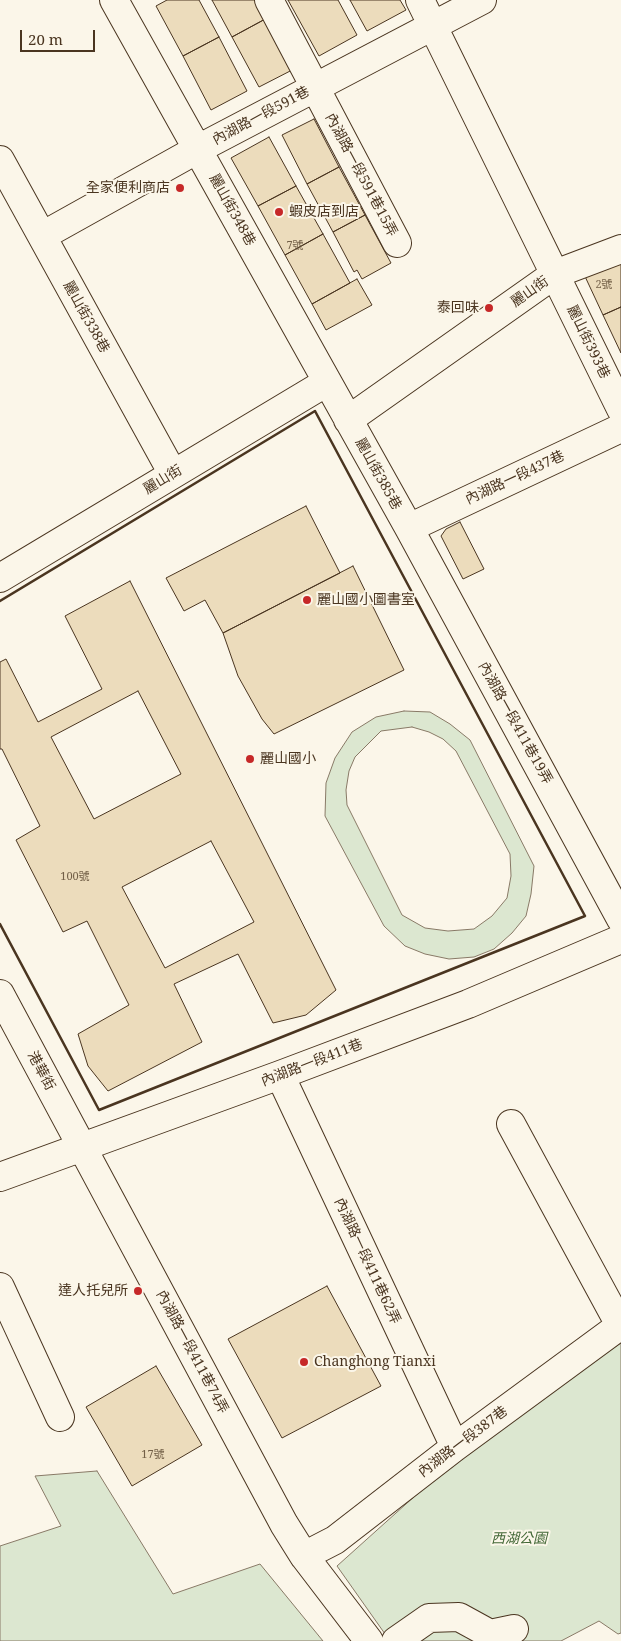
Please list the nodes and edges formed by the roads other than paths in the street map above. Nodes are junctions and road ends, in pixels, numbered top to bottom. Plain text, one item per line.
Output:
1 (114, 0) edge
2 (269, 0) edge
3 (420, 0) edge
4 (482, 0) edge
5 (434, 26) junction
6 (315, 88) junction
7 (198, 149) junction
8 (0, 160) edge
9 (42, 236) junction
10 (397, 243) dead end
11 (621, 249) edge
12 (555, 274) junction
13 (326, 382) junction
14 (621, 409) edge
15 (348, 420) junction
16 (621, 428) edge
17 (173, 474) junction
18 (408, 528) junction
19 (2, 571) edge
20 (621, 919) edge
21 (621, 939) edge
22 (0, 994) edge
23 (280, 1075) junction
24 (511, 1124) dead end
25 (82, 1147) junction
26 (0, 1177) edge
27 (0, 1287) edge
28 (620, 1325) edge
29 (60, 1417) dead end
30 (455, 1447) junction
31 (304, 1556) junction
32 (514, 1629) dead end
33 (369, 1641) edge
34 (396, 1641) edge

1 - 7 street, 麗山街348巷
2 - 6 street, 內湖路一段591巷15弄
3 - 5 street, 麗山街393巷
4 - 5 street, 內湖路一段591巷
5 - 6 street, 內湖路一段591巷
5 - 12 street, 麗山街393巷
6 - 7 street, 內湖路一段591巷
6 - 10 street, 內湖路一段591巷15弄
7 - 9 street, 內湖路一段591巷
7 - 13 street, 麗山街348巷
8 - 9 street, 麗山街338巷
9 - 17 street, 麗山街338巷
11 - 12 street, 麗山街
12 - 14 street, 麗山街393巷
12 - 15 street, 麗山街
13 - 15 street, 麗山街348巷
13 - 17 street, 麗山街
15 - 18 street, 麗山街385巷
16 - 18 street, 內湖路一段437巷
17 - 19 street, 麗山街
18 - 20 street, 內湖路一段411巷19弄
21 - 23 street, 內湖路一段411巷
22 - 25 street, 港華街
23 - 25 street, 內湖路一段411巷
23 - 30 street, 內湖路一段411巷62弄
24 - 28 street
25 - 26 street, 內湖路一段411巷
25 - 31 street, 內湖路一段411巷74弄
27 - 29 street
28 - 30 street, 內湖路一段387巷
30 - 31 street, 內湖路一段387巷
31 - 33 street, 內湖路一段411巷74弄
32 - 34 street

